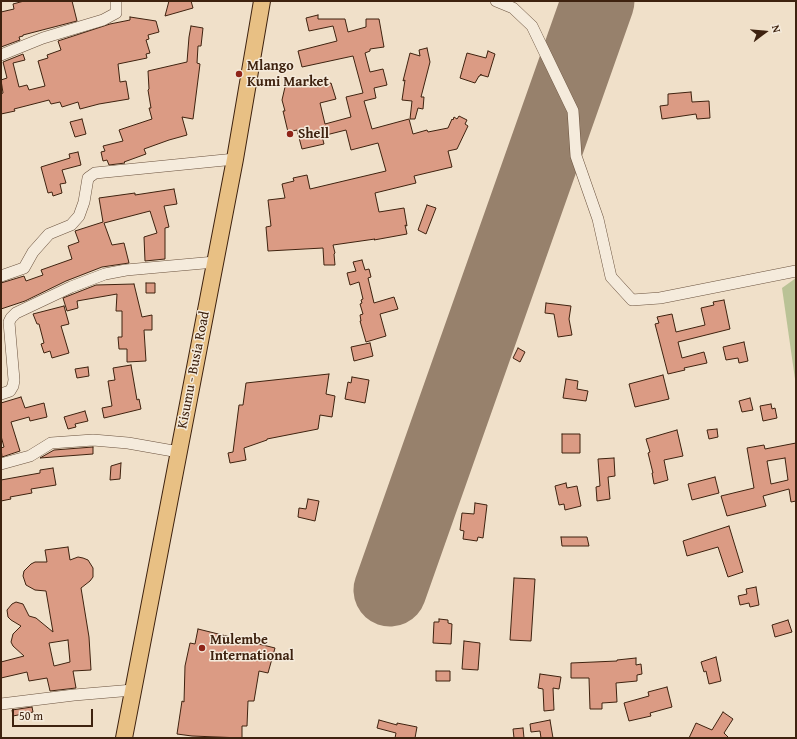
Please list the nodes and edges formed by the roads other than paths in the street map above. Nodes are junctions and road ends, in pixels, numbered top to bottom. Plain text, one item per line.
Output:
1 (116, 1) edge
2 (262, 1) edge
3 (496, 1) edge
4 (1, 55) edge
5 (235, 160) junction
6 (215, 262) junction
7 (796, 271) edge
8 (1, 276) edge
9 (1, 394) edge
10 (179, 452) junction
11 (1, 464) edge
12 (133, 690) junction
13 (1, 704) edge
14 (124, 738) edge

1 - 4 street
2 - 5 highway, Kisumu - Busia Road
3 - 7 street
5 - 6 highway, Kisumu - Busia Road
5 - 8 street
6 - 9 street
6 - 10 highway, Kisumu - Busia Road
10 - 11 street
10 - 12 highway, Kisumu - Busia Road
12 - 13 street
12 - 14 highway, Kisumu - Busia Road

